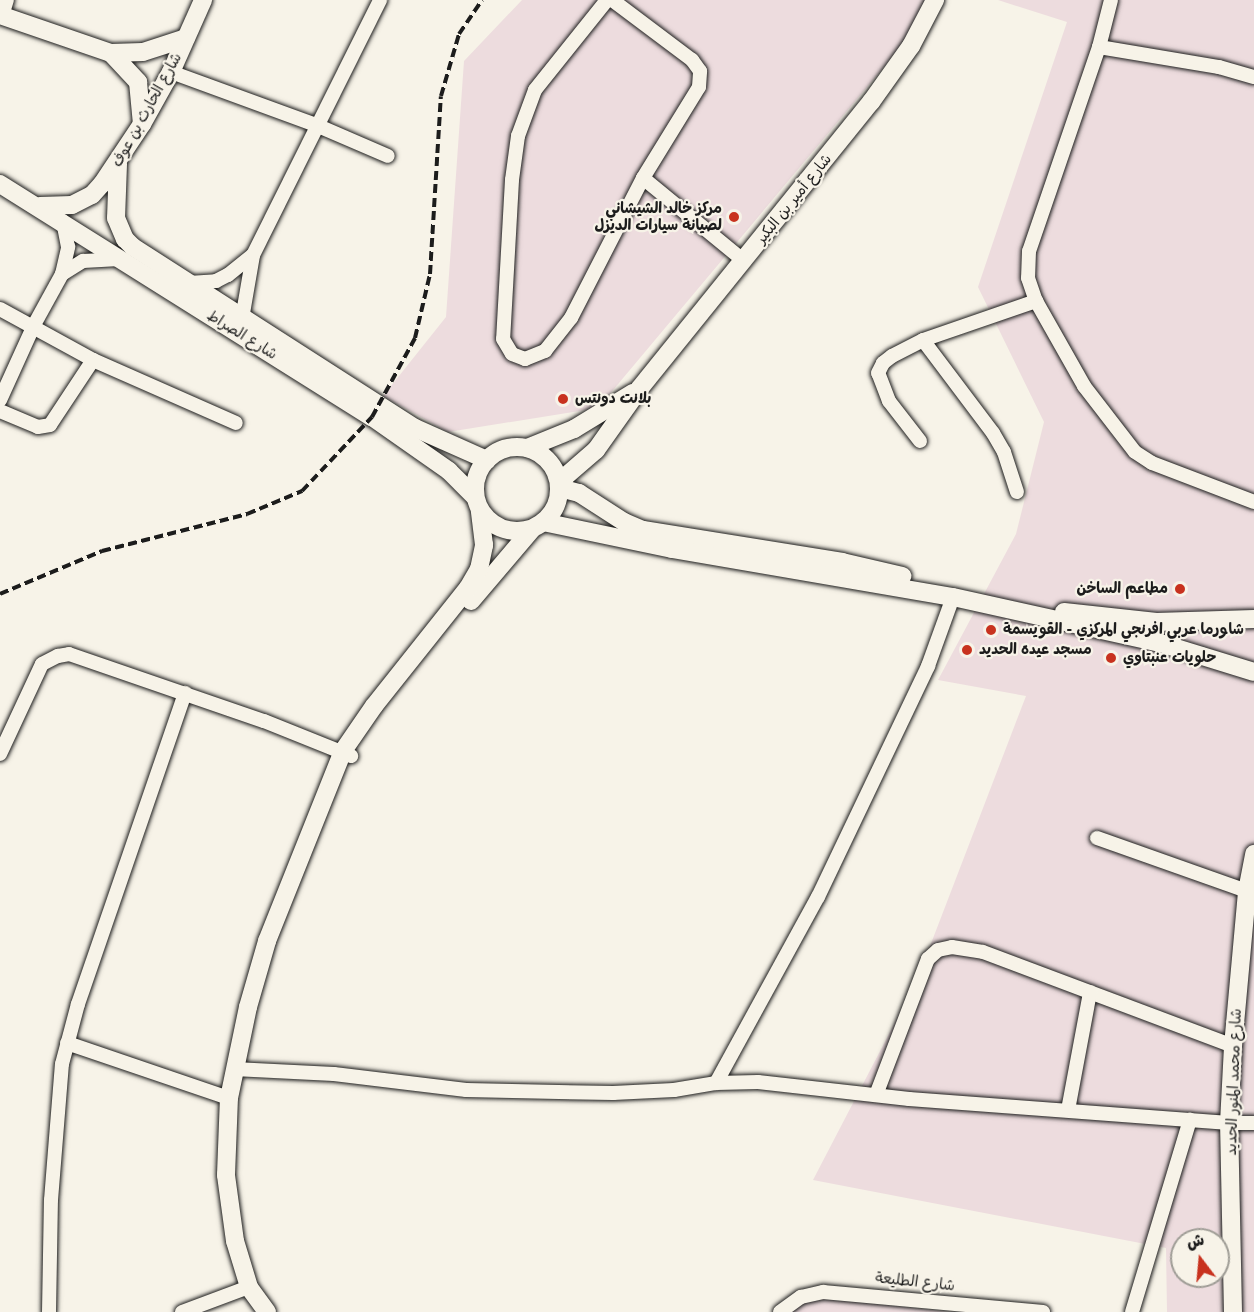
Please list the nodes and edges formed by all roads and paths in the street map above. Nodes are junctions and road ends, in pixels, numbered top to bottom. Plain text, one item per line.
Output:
1 (203, 0) edge
2 (380, 0) edge
3 (612, 0) edge
4 (935, 0) edge
5 (1111, 0) edge
6 (3, 10) edge
7 (186, 38) junction
8 (1099, 47) junction
9 (111, 53) junction
10 (171, 72) junction
11 (1254, 77) edge
12 (142, 124) junction
13 (316, 125) junction
14 (388, 156) dead end
15 (118, 164) junction
16 (643, 178) junction
17 (0, 184) edge
18 (36, 206) junction
19 (63, 222) junction
20 (253, 255) junction
21 (122, 259) junction
22 (744, 261) junction
23 (62, 274) junction
24 (187, 283) junction
25 (1036, 301) junction
26 (0, 309) edge
27 (242, 319) junction
28 (34, 326) junction
29 (923, 340) junction
30 (93, 360) junction
31 (639, 388) junction
32 (0, 400) edge
33 (0, 411) edge
34 (236, 423) dead end
35 (920, 441) dead end
36 (527, 448) junction
37 (487, 460) junction
38 (559, 485) junction
39 (1017, 492) dead end
40 (1254, 502) edge
41 (478, 503) junction
42 (538, 526) junction
43 (953, 597) junction
44 (1254, 619) edge
45 (1189, 622) junction
46 (1185, 650) junction
47 (1254, 672) edge
48 (185, 693) junction
49 (0, 754) edge
50 (347, 754) junction
51 (1097, 838) dead end
52 (1254, 854) edge
53 (1247, 891) junction
54 (1090, 992) junction
55 (67, 1043) junction
56 (1233, 1046) junction
57 (234, 1069) junction
58 (716, 1083) junction
59 (876, 1095) junction
60 (229, 1098) junction
61 (1068, 1110) junction
62 (1190, 1120) junction
63 (1229, 1123) junction
64 (1254, 1123) edge
65 (249, 1287) junction
66 (782, 1309) edge
67 (49, 1312) edge
68 (182, 1312) edge
69 (267, 1312) edge
70 (1037, 1312) edge
71 (1132, 1312) edge
72 (1233, 1312) edge

1 - 7 main road, شارع الحارث بن عوف
2 - 13 street
3 - 16 street
3 - 16 street
4 - 22 main road, شارع أمير بن البكير
5 - 8 street
6 - 9 main road
7 - 9 main road
7 - 10 main road, شارع الحارث بن عوف
8 - 11 street
8 - 25 street
9 - 12 main road
10 - 12 main road, شارع الحارث بن عوف
10 - 13 street
12 - 15 main road, شارع الحارث بن عوف
13 - 14 street
13 - 20 street
15 - 18 main road, شارع الحارث بن عوف
15 - 24 main road, شارع الصراط
16 - 22 street
17 - 18 main road, شارع الصراط
18 - 19 main road, شارع الصراط
19 - 21 main road, شارع الصراط
19 - 23 street
20 - 24 street
20 - 27 street
21 - 23 street
21 - 41 main road, شارع الصراط
22 - 31 main road, شارع أمير بن البكير
23 - 28 street
24 - 27 main road, شارع الصراط
25 - 29 street
25 - 40 street
26 - 28 street
27 - 37 main road, شارع الصراط
28 - 30 street
28 - 32 street
29 - 35 street
29 - 39 street
30 - 33 street
30 - 34 street
31 - 36 main road, شارع أمير بن البكير
31 - 38 main road, شارع أمير بن البكير
36 - 37 main road
36 - 38 main road
37 - 41 main road
38 - 42 main road
38 - 45 main road
41 - 42 main road
41 - 50 main road
42 - 43 main road
42 - 50 main road
43 - 46 main road
43 - 58 street
44 - 45 main road
45 - 46 main road
46 - 47 main road
48 - 49 street
48 - 50 street
48 - 55 street
50 - 57 main road
51 - 53 street
52 - 53 main road, شارع محمد المنور الحديد
53 - 56 main road, شارع محمد المنور الحديد
54 - 56 street
54 - 59 street
54 - 61 street
55 - 60 street
55 - 67 street
56 - 63 main road, شارع محمد المنور الحديد
57 - 58 street
57 - 60 main road
58 - 59 street
59 - 61 street
60 - 65 main road
61 - 62 street
62 - 63 street
62 - 71 street
63 - 64 street
63 - 72 main road, شارع محمد المنور الحديد
65 - 68 street
65 - 69 main road
66 - 70 street, شارع الطليعة

